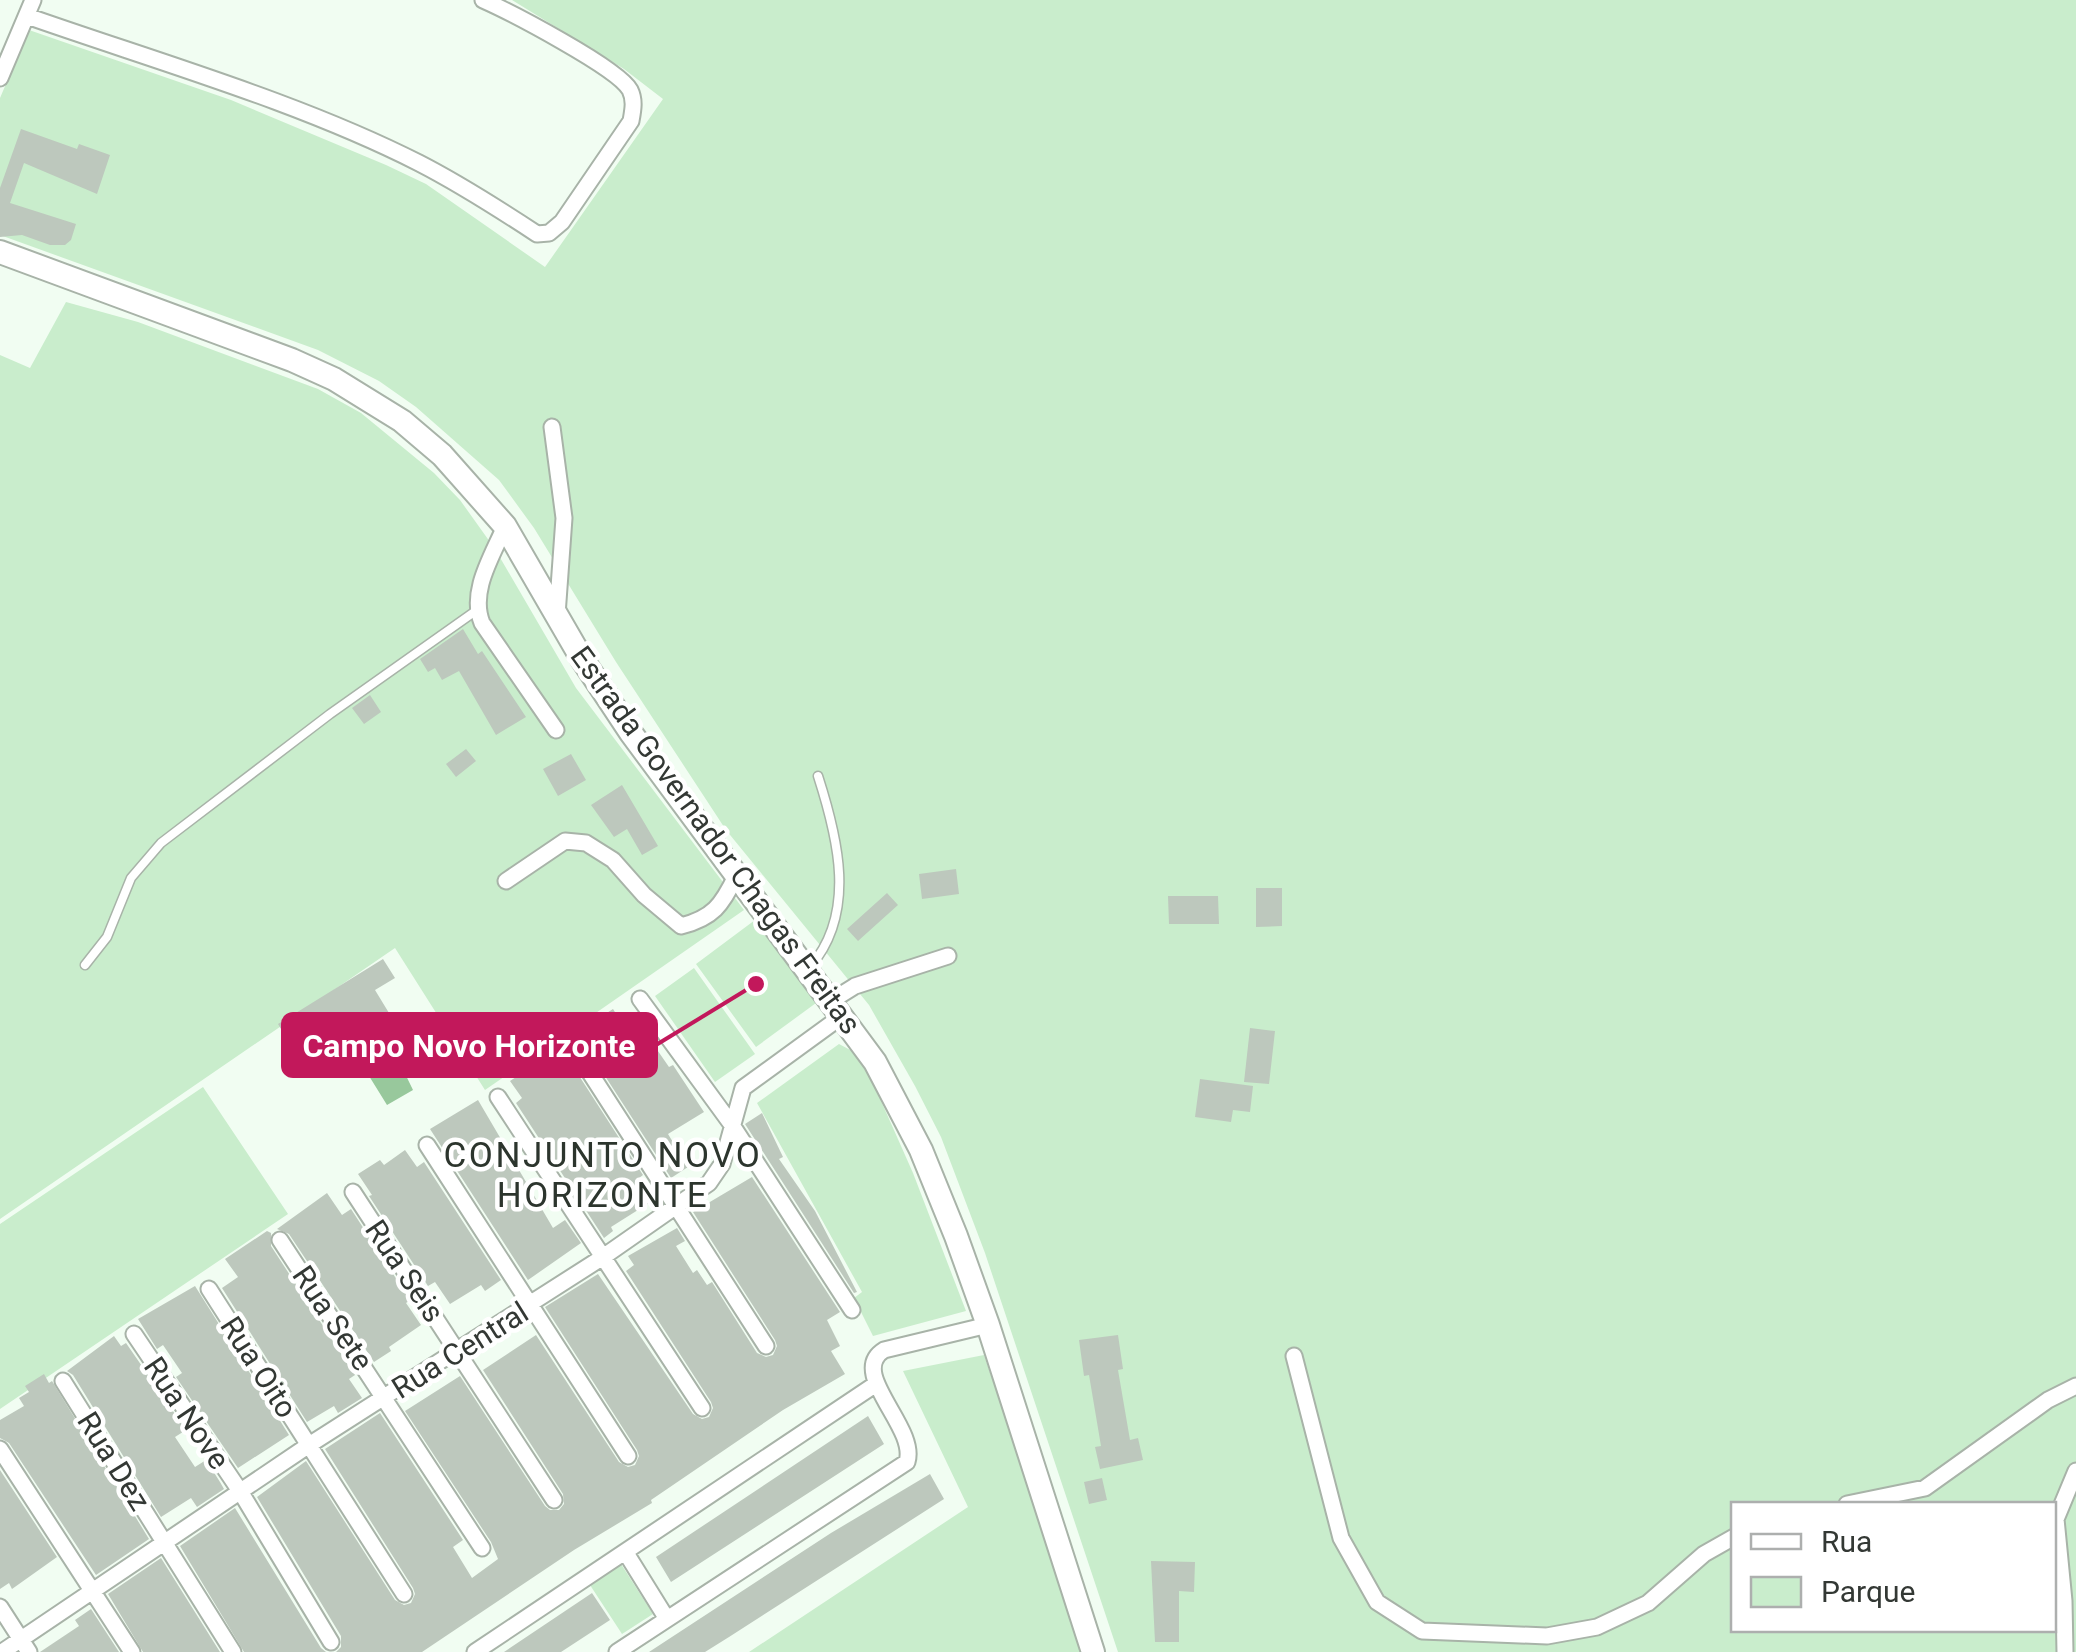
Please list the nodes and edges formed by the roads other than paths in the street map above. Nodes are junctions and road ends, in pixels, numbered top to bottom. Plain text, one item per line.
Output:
1 (483, 0) edge
2 (30, 8) edge
3 (0, 78) edge
4 (0, 252) edge
5 (552, 427) dead end
6 (505, 526) junction
7 (477, 610) junction
8 (557, 615) junction
9 (556, 730) dead end
10 (818, 776) dead end
11 (736, 876) junction
12 (506, 881) dead end
13 (948, 956) dead end
14 (85, 966) dead end
15 (807, 971) junction
16 (640, 998) dead end
17 (836, 1008) junction
18 (574, 1048) dead end
19 (498, 1097) dead end
20 (732, 1125) junction
21 (427, 1145) dead end
22 (353, 1192) dead end
23 (678, 1204) junction
24 (280, 1240) dead end
25 (604, 1257) junction
26 (209, 1289) dead end
27 (532, 1304) junction
28 (852, 1310) dead end
29 (988, 1325) junction
30 (134, 1334) dead end
31 (766, 1346) dead end
32 (458, 1350) junction
33 (1294, 1356) dead end
34 (63, 1381) dead end
35 (876, 1384) junction
36 (2076, 1386) edge
37 (386, 1397) junction
38 (702, 1408) dead end
39 (309, 1445) junction
40 (0, 1449) edge
41 (628, 1456) dead end
42 (2076, 1471) edge
43 (240, 1492) junction
44 (554, 1500) dead end
45 (1857, 1502) edge
46 (1731, 1539) edge
47 (164, 1541) junction
48 (482, 1548) dead end
49 (626, 1553) junction
50 (92, 1590) junction
51 (404, 1594) dead end
52 (0, 1607) edge
53 (667, 1619) junction
54 (331, 1642) dead end
55 (16, 1648) edge
56 (132, 1652) edge
57 (233, 1652) edge
58 (474, 1652) edge
59 (617, 1652) edge
60 (1093, 1652) edge
61 (2065, 1652) edge

1 - 2 street
2 - 3 street
4 - 6 main road, Estrada Governador Chagas Freitas
5 - 8 street
6 - 7 street
6 - 8 main road, Estrada Governador Chagas Freitas
7 - 9 street
7 - 14 lane
8 - 11 main road, Estrada Governador Chagas Freitas
10 - 15 lane
11 - 12 street
11 - 15 main road, Estrada Governador Chagas Freitas
13 - 17 street, Rua Central
15 - 17 main road, Estrada Governador Chagas Freitas
16 - 20 street
17 - 20 street, Rua Central
17 - 29 main road, Estrada Governador Chagas Freitas
18 - 23 street
19 - 25 street
20 - 23 street, Rua Central
20 - 28 street
21 - 27 street
22 - 32 street, Rua Seis
23 - 25 street, Rua Central
23 - 31 street
24 - 37 street, Rua Sete
25 - 27 street, Rua Central
25 - 38 street
26 - 39 street, Rua Oito
27 - 32 street, Rua Central
27 - 41 street
29 - 35 street
29 - 60 main road, Estrada Governador Chagas Freitas
30 - 43 street, Rua Nove
32 - 37 street, Rua Central
32 - 44 street, Rua Seis
33 - 46 street
34 - 47 street, Rua Dez
35 - 49 street
35 - 53 street
36 - 45 street
37 - 39 street, Rua Central
37 - 48 street, Rua Sete
39 - 43 street, Rua Central
39 - 51 street, Rua Oito
40 - 50 street
42 - 61 street
43 - 47 street, Rua Central
43 - 54 street, Rua Nove
47 - 50 street, Rua Central
47 - 57 street, Rua Dez
49 - 53 street
49 - 58 street
50 - 55 street, Rua Central
50 - 56 street
52 - 55 street
53 - 59 street

